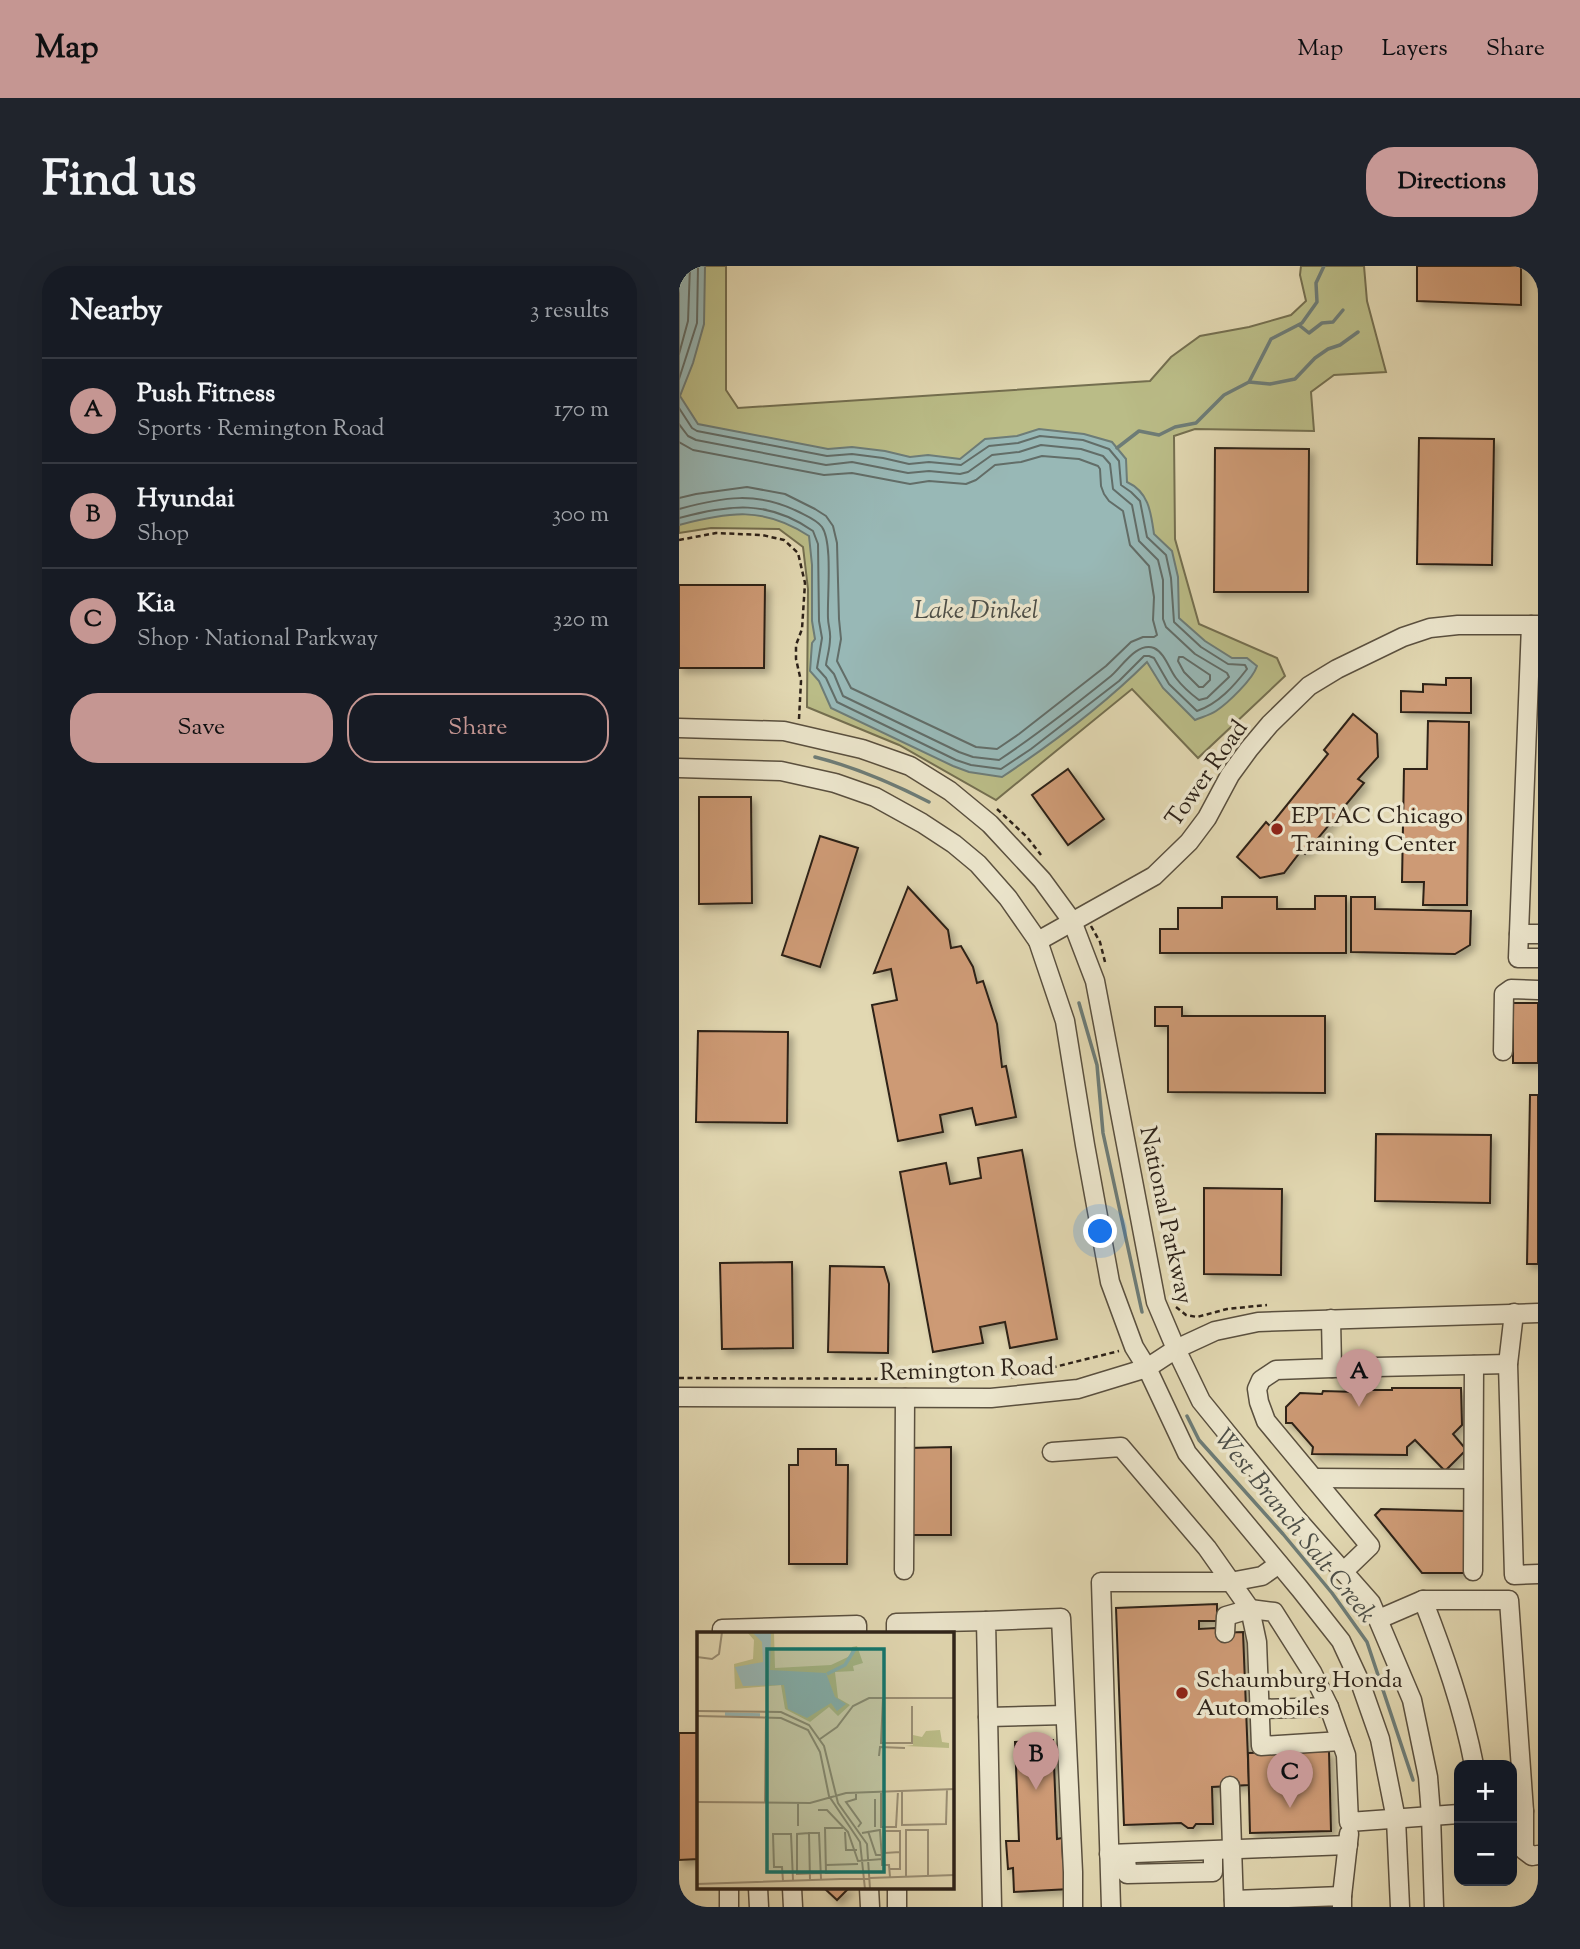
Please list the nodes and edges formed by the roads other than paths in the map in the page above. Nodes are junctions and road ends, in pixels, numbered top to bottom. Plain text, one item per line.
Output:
1 (1534, 625) edge
2 (1533, 696) edge
3 (679, 728) edge
4 (679, 768) edge
5 (1073, 921) junction
6 (1520, 934) junction
7 (1538, 934) edge
8 (1038, 941) junction
9 (1538, 958) edge
10 (1538, 990) edge
11 (1503, 1051) dead end
12 (1514, 1313) junction
13 (1538, 1313) edge
14 (1331, 1319) junction
15 (1176, 1349) junction
16 (1508, 1364) junction
17 (1474, 1365) junction
18 (1147, 1368) junction
19 (1332, 1368) junction
20 (679, 1397) edge
21 (905, 1398) junction
22 (1052, 1451) dead end
23 (1314, 1478) junction
24 (1473, 1479) junction
25 (1279, 1564) junction
26 (904, 1570) dead end
27 (1473, 1571) dead end
28 (1343, 1572) junction
29 (1538, 1574) edge
30 (1230, 1582) junction
31 (1423, 1600) junction
32 (1250, 1609) junction
33 (1379, 1619) junction
34 (986, 1621) junction
35 (722, 1632) edge
36 (857, 1632) edge
37 (896, 1632) edge
38 (1225, 1633) dead end
39 (1329, 1707) junction
40 (1259, 1709) junction
41 (1065, 1715) junction
42 (988, 1717) junction
43 (1341, 1741) junction
44 (1473, 1760) edge
45 (1516, 1760) edge
46 (1517, 1778) edge
47 (1230, 1786) dead end
48 (1518, 1811) edge
49 (1454, 1814) edge
50 (1431, 1815) junction
51 (1396, 1819) junction
52 (1349, 1822) junction
53 (1348, 1845) junction
54 (1233, 1850) junction
55 (1118, 1854) junction
56 (1538, 1855) edge
57 (1342, 1902) edge
58 (1234, 1903) edge
59 (992, 1907) edge
60 (1073, 1907) edge
61 (1111, 1907) edge
62 (1400, 1907) edge
63 (1434, 1907) edge

1 - 2 street
1 - 5 street, Tower Road
2 - 6 street
3 - 5 street, National Parkway
4 - 8 street
5 - 8 street, Tower Road
5 - 15 street, National Parkway
6 - 7 street
6 - 9 street
8 - 18 street
10 - 11 street
12 - 13 street, Remington Road
12 - 14 street, Remington Road
12 - 16 street
14 - 15 street, Remington Road
14 - 19 street
15 - 18 street, Remington Road
15 - 28 street, National Parkway
16 - 17 street
16 - 29 street
17 - 19 street
17 - 24 street
18 - 21 street, Remington Road
18 - 25 street
19 - 23 street
20 - 21 street, Remington Road
21 - 26 street
22 - 30 street
23 - 24 street
23 - 28 street
24 - 27 street
25 - 30 street
25 - 51 street
28 - 33 street, National Parkway
30 - 32 street
30 - 55 street
31 - 33 street
31 - 44 street
31 - 45 street
32 - 38 street
32 - 39 street
32 - 40 street
33 - 50 street, National Parkway
34 - 37 street
34 - 41 street
34 - 42 street
35 - 36 street
39 - 40 street
39 - 43 street
40 - 43 street
41 - 42 street
41 - 60 street
42 - 59 street
43 - 52 street
46 - 48 street
47 - 54 street
48 - 56 street
49 - 50 street
50 - 51 street
50 - 63 street, National Parkway
51 - 52 street
51 - 62 street
52 - 53 street
53 - 54 street
53 - 57 street
54 - 55 street
54 - 58 street
55 - 61 street
57 - 58 street

